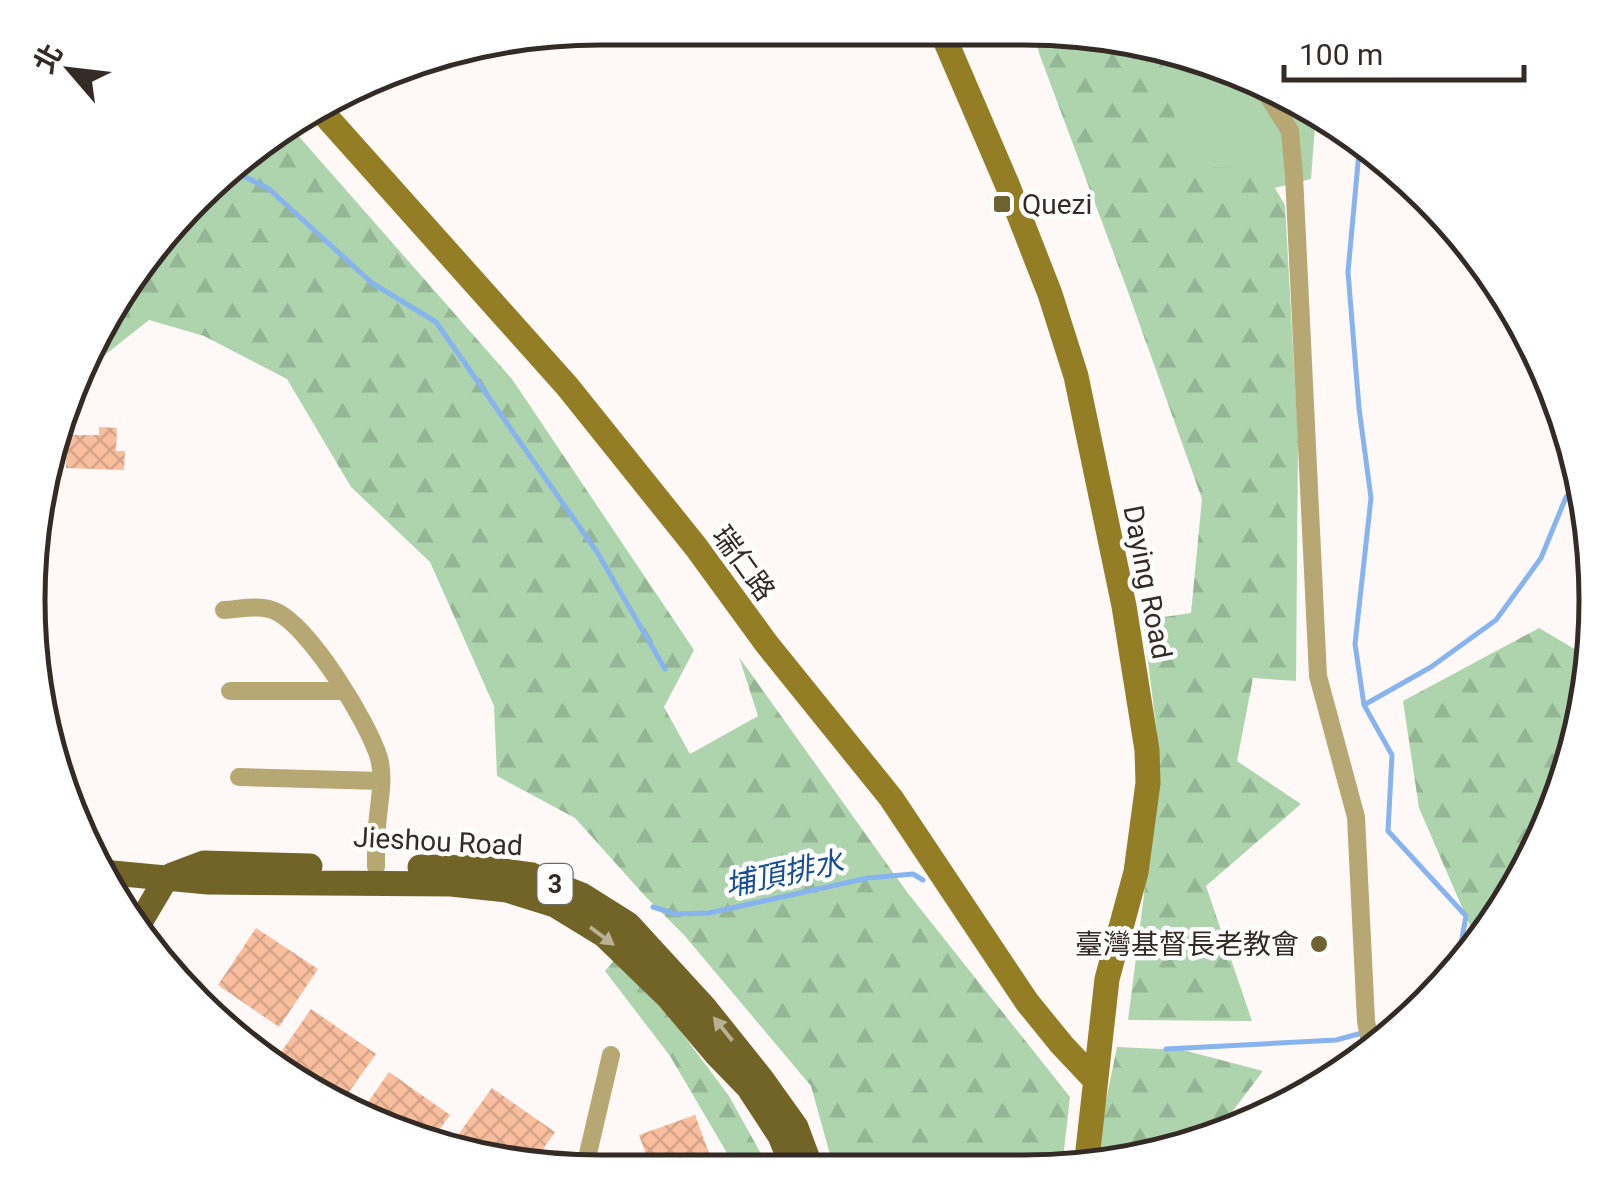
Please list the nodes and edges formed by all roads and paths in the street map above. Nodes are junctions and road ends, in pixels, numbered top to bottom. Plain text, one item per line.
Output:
1 (947, 45) edge
2 (1273, 104) edge
3 (326, 117) edge
4 (224, 610) dead end
5 (230, 692) dead end
6 (344, 692) junction
7 (239, 777) dead end
8 (381, 781) junction
9 (376, 868) junction
10 (116, 873) edge
11 (167, 877) junction
12 (144, 916) edge
13 (1368, 1035) edge
14 (611, 1054) dead end
15 (1095, 1080) junction
16 (1088, 1151) edge
17 (588, 1155) edge
18 (788, 1155) edge
19 (806, 1155) edge

1 - 15 street, Daying Road
2 - 13 street
3 - 15 street, 瑞仁路
4 - 6 street
5 - 6 street
6 - 8 street
7 - 8 street
8 - 9 street
9 - 11 main road, Jieshou Road / 3
19 -> 9 main road, Jieshou Road / 3
10 - 11 main road, Jieshou Road
11 - 12 main road
11 -> 18 main road, Jieshou Road / 3
14 - 17 street
15 - 16 street, Daying Road

